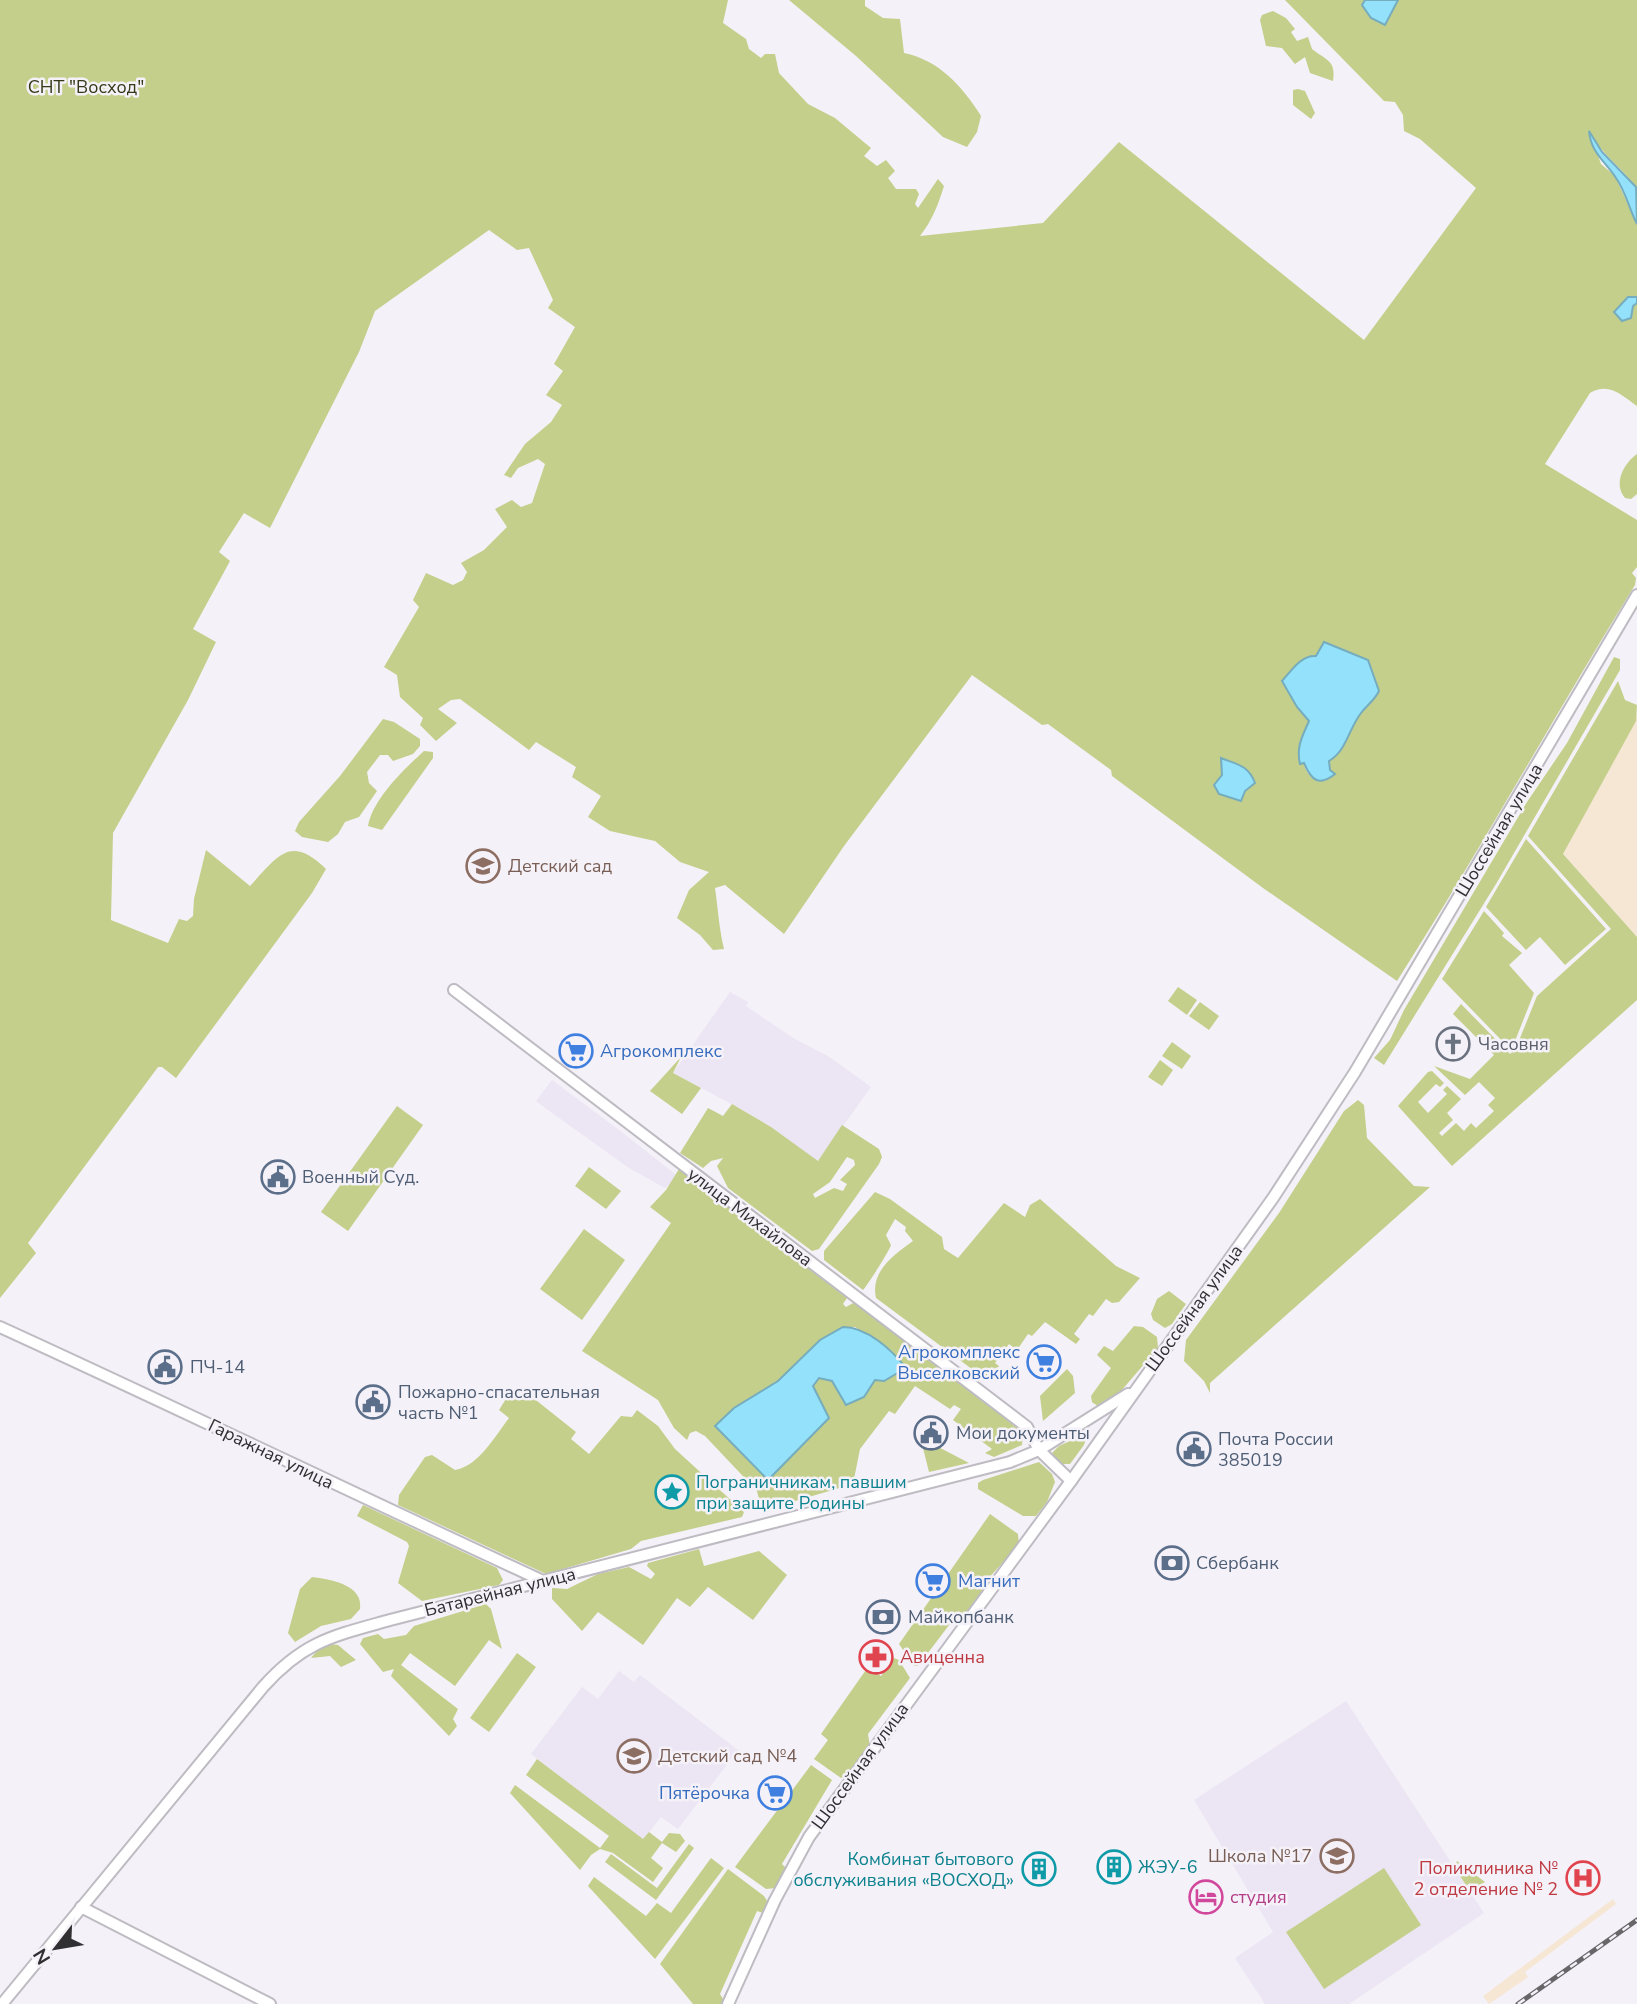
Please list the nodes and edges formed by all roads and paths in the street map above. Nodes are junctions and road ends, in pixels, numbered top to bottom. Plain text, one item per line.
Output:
1 (1637, 595) edge
2 (454, 990) dead end
3 (0, 1327) edge
4 (1134, 1390) junction
5 (1039, 1450) junction
6 (1071, 1481) junction
7 (542, 1581) junction
8 (81, 1907) junction
9 (2, 2004) edge
10 (270, 2004) edge
11 (728, 2004) edge

1 - 4 main road, Шоссейная улица
2 - 5 main road, улица Михайлова
3 - 7 main road, Гаражная улица
4 - 5 main road, Батарейная улица
4 - 6 main road, Шоссейная улица
5 - 6 main road, улица Михайлова
5 - 7 main road, Батарейная улица
6 - 11 main road, Шоссейная улица
7 - 8 main road, Батарейная улица
8 - 9 main road, Батарейная улица
8 - 10 main road

